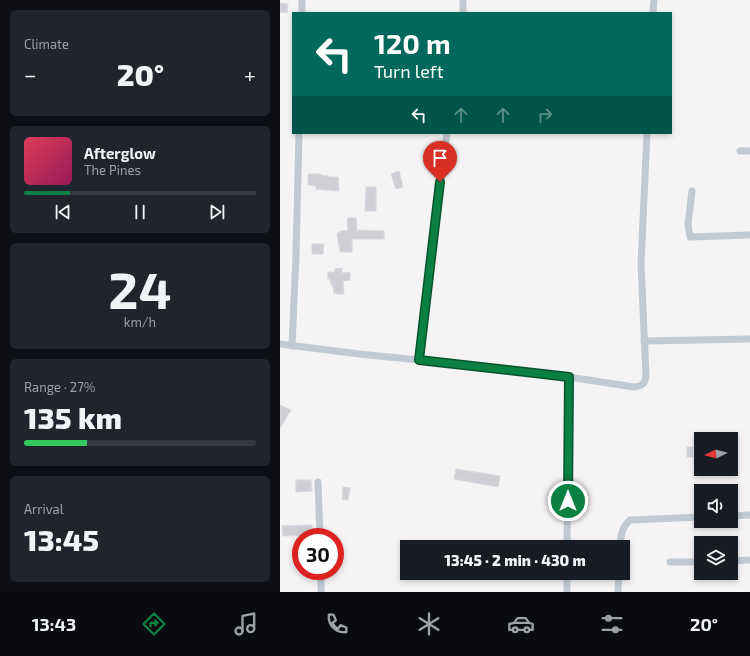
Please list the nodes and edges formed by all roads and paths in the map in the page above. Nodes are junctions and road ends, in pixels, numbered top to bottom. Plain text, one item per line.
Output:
1 (302, 0) edge
2 (463, 0) edge
3 (654, 0) edge
4 (302, 12) edge
5 (463, 12) edge
6 (654, 12) edge
7 (299, 134) edge
8 (447, 134) edge
9 (647, 134) edge
10 (740, 151) dead end
11 (750, 151) edge
12 (692, 191) dead end
13 (750, 235) edge
14 (750, 339) edge
15 (644, 341) junction
16 (280, 344) edge
17 (292, 346) junction
18 (419, 360) junction
19 (569, 377) junction
20 (318, 482) dead end
21 (750, 515) edge
22 (738, 516) edge
23 (694, 517) edge
24 (320, 528) edge
25 (567, 540) edge
26 (620, 540) edge
27 (750, 560) edge
28 (738, 561) edge
29 (670, 562) dead end
30 (694, 562) edge
31 (321, 580) edge
32 (567, 580) edge
33 (619, 580) edge
34 (321, 592) edge
35 (567, 592) edge
36 (618, 592) edge

1 - 4 street
2 - 5 street
3 - 6 street
7 - 17 street
8 - 18 street
9 - 15 street
10 - 11 street
12 - 13 street
14 - 15 street
15 - 19 street
16 - 17 street
17 - 18 street
18 - 19 street
19 - 25 street
20 - 24 street
21 - 22 street
23 - 26 street
27 - 28 street
29 - 30 street
31 - 34 street
32 - 35 street
33 - 36 street

